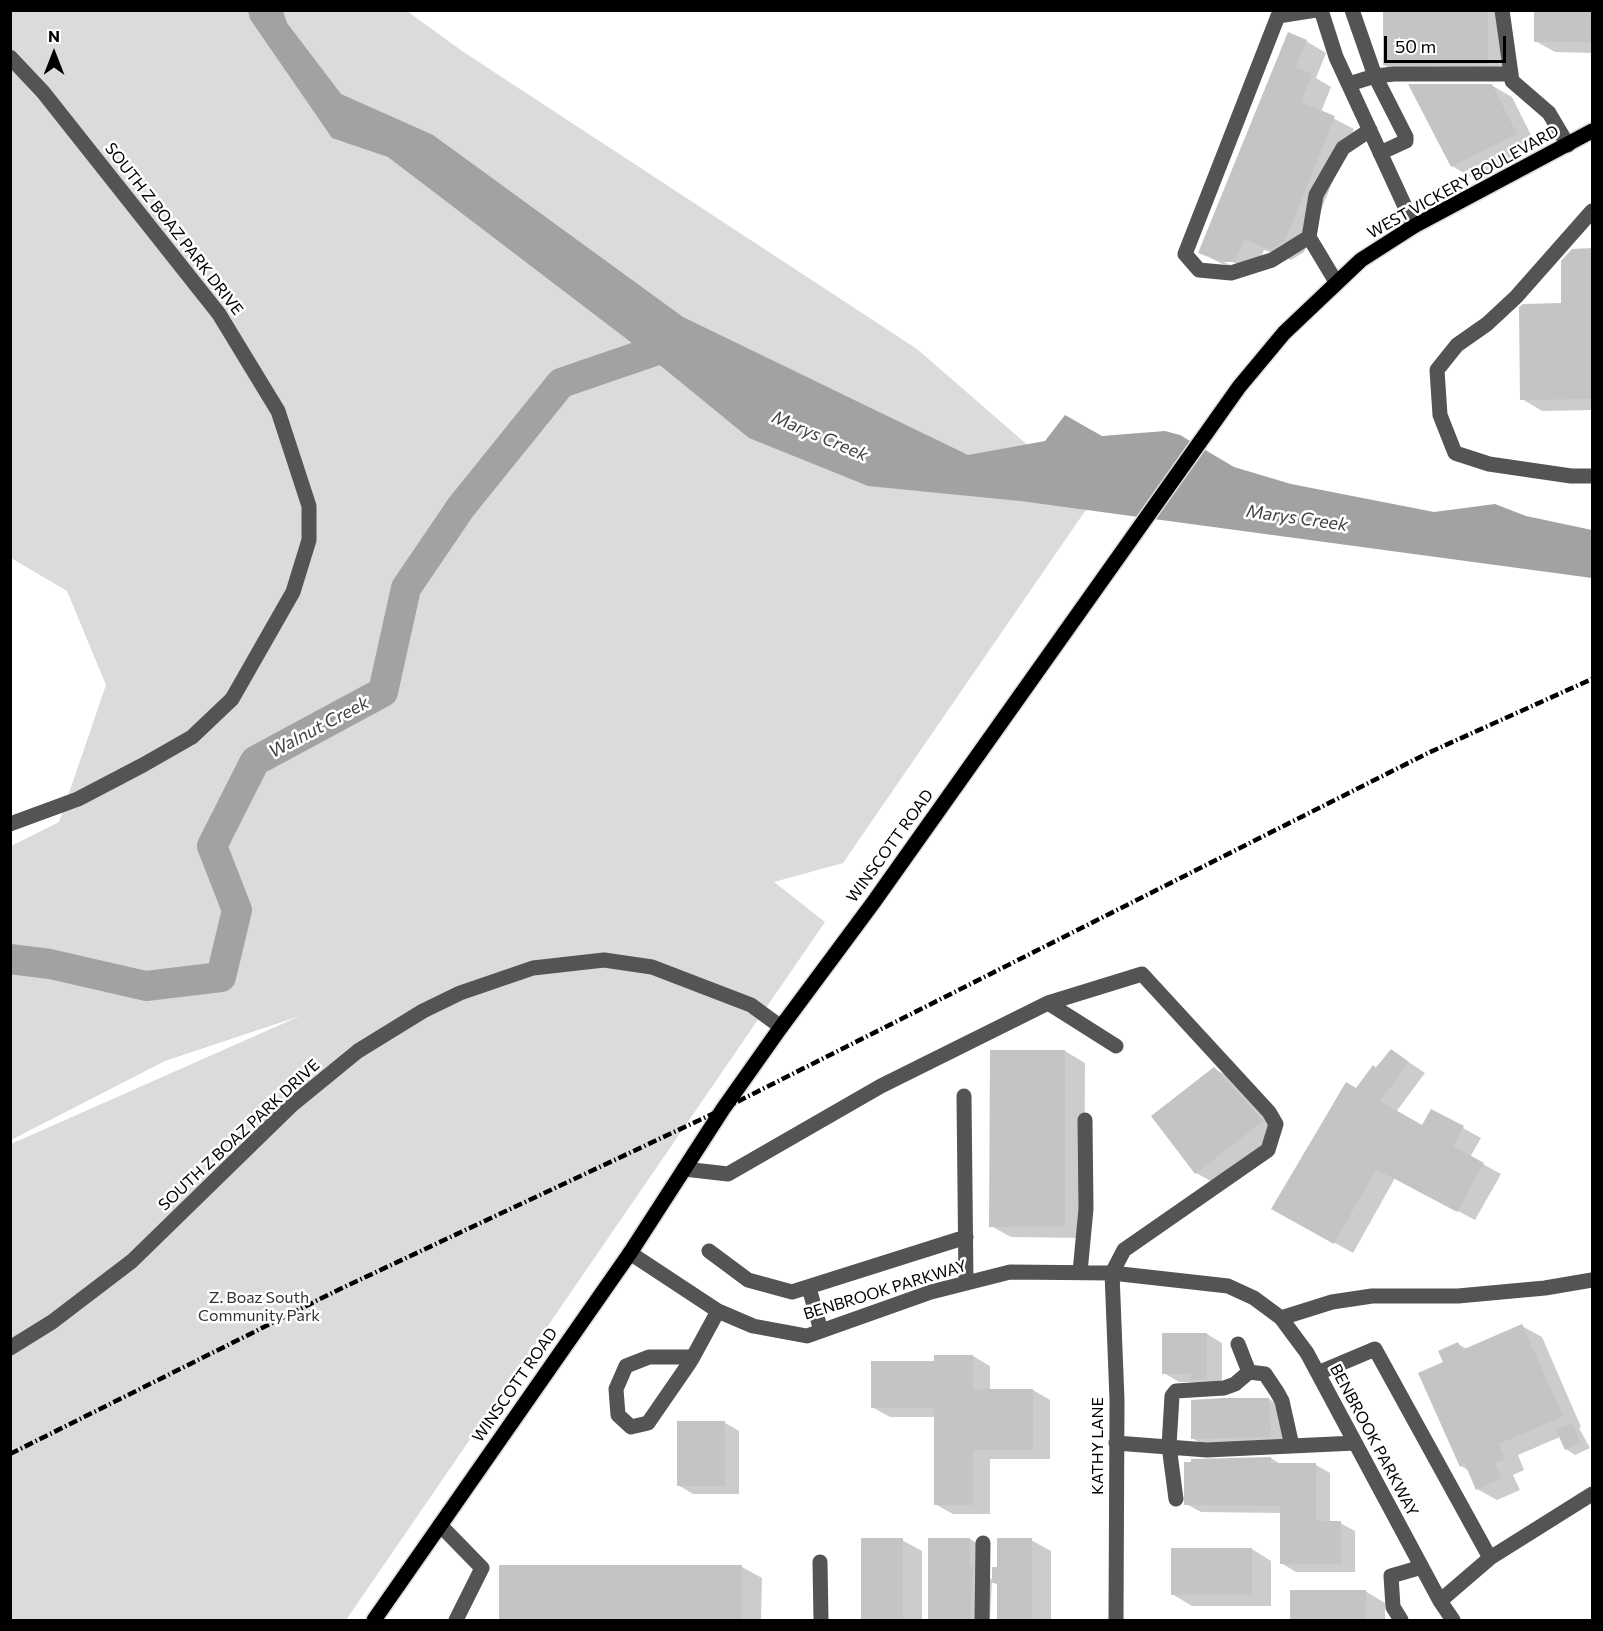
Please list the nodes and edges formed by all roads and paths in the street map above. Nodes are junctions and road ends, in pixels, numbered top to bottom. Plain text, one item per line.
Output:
1 (1316, 10) edge
2 (1321, 10) edge
3 (1352, 10) edge
4 (1502, 10) edge
5 (10, 57) edge
6 (1509, 74) junction
7 (1375, 76) junction
8 (1349, 84) junction
9 (1370, 130) junction
10 (1593, 131) edge
11 (1568, 145) junction
12 (1380, 153) junction
13 (1593, 211) edge
14 (1414, 226) junction
15 (1309, 237) junction
16 (1336, 282) junction
17 (1593, 476) edge
18 (1127, 546) joint
19 (10, 824) edge
20 (1048, 1003) junction
21 (781, 1027) junction
22 (1116, 1046) dead end
23 (964, 1096) dead end
24 (1085, 1120) dead end
25 (684, 1169) junction
26 (966, 1237) junction
27 (709, 1251) dead end
28 (630, 1253) junction
29 (1080, 1272) junction
30 (1112, 1273) junction
31 (1593, 1280) edge
32 (966, 1283) junction
33 (809, 1288) junction
34 (718, 1311) junction
35 (1281, 1318) junction
36 (821, 1331) junction
37 (1238, 1344) dead end
38 (10, 1348) edge
39 (693, 1357) junction
40 (1249, 1372) junction
41 (1317, 1373) junction
42 (1116, 1443) junction
43 (1355, 1443) junction
44 (1169, 1446) junction
45 (1292, 1446) junction
46 (1593, 1494) edge
47 (1176, 1499) dead end
48 (440, 1525) junction
49 (983, 1543) dead end
50 (1490, 1558) junction
51 (820, 1563) dead end
52 (1422, 1567) junction
53 (1440, 1601) junction
54 (374, 1620) edge
55 (456, 1620) edge
56 (821, 1620) edge
57 (982, 1620) edge
58 (1116, 1620) edge
59 (1401, 1620) edge
60 (1453, 1620) edge

1 - 15 street
2 - 8 street
3 - 7 street
4 - 6 street
5 - 19 street, SOUTH Z BOAZ PARK DRIVE
6 - 7 street
6 - 11 street
7 - 8 street
7 - 12 street
8 - 9 street
9 - 12 street
9 - 15 street
10 - 11 main road, WEST VICKERY BOULEVARD
11 - 14 main road, WEST VICKERY BOULEVARD
12 - 14 street
13 - 17 street
14 - 16 main road, WEST VICKERY BOULEVARD
15 - 16 street
16 - 18 main road, WEST VICKERY BOULEVARD
18 - 21 main road, WINSCOTT ROAD
20 - 22 street
20 - 25 street
20 - 30 street
21 - 25 main road, WINSCOTT ROAD
21 - 38 street, SOUTH Z BOAZ PARK DRIVE
23 - 26 street
24 - 29 street
25 - 28 main road, WINSCOTT ROAD
26 - 32 street
26 - 33 street
27 - 33 street
28 - 34 street, BENBROOK PARKWAY
28 - 48 main road, WINSCOTT ROAD
29 - 30 street, BENBROOK PARKWAY
29 - 32 street, BENBROOK PARKWAY
30 - 35 street, BENBROOK PARKWAY
30 - 42 street, KATHY LANE
31 - 35 street
32 - 36 street, BENBROOK PARKWAY
33 - 36 street
34 - 36 street, BENBROOK PARKWAY
34 - 39 street
35 - 41 street, BENBROOK PARKWAY
37 - 40 street
39 - 39 street
40 - 44 street
40 - 45 street
41 - 43 street, BENBROOK PARKWAY
41 - 50 street
42 - 44 street
42 - 58 street, KATHY LANE
43 - 45 street
43 - 52 street, BENBROOK PARKWAY
44 - 45 street
44 - 47 street
46 - 50 street
48 - 54 main road, WINSCOTT ROAD
48 - 55 street
49 - 57 street
50 - 53 street
51 - 56 street
52 - 53 street, BENBROOK PARKWAY
52 - 59 street
53 - 60 street, BENBROOK PARKWAY

